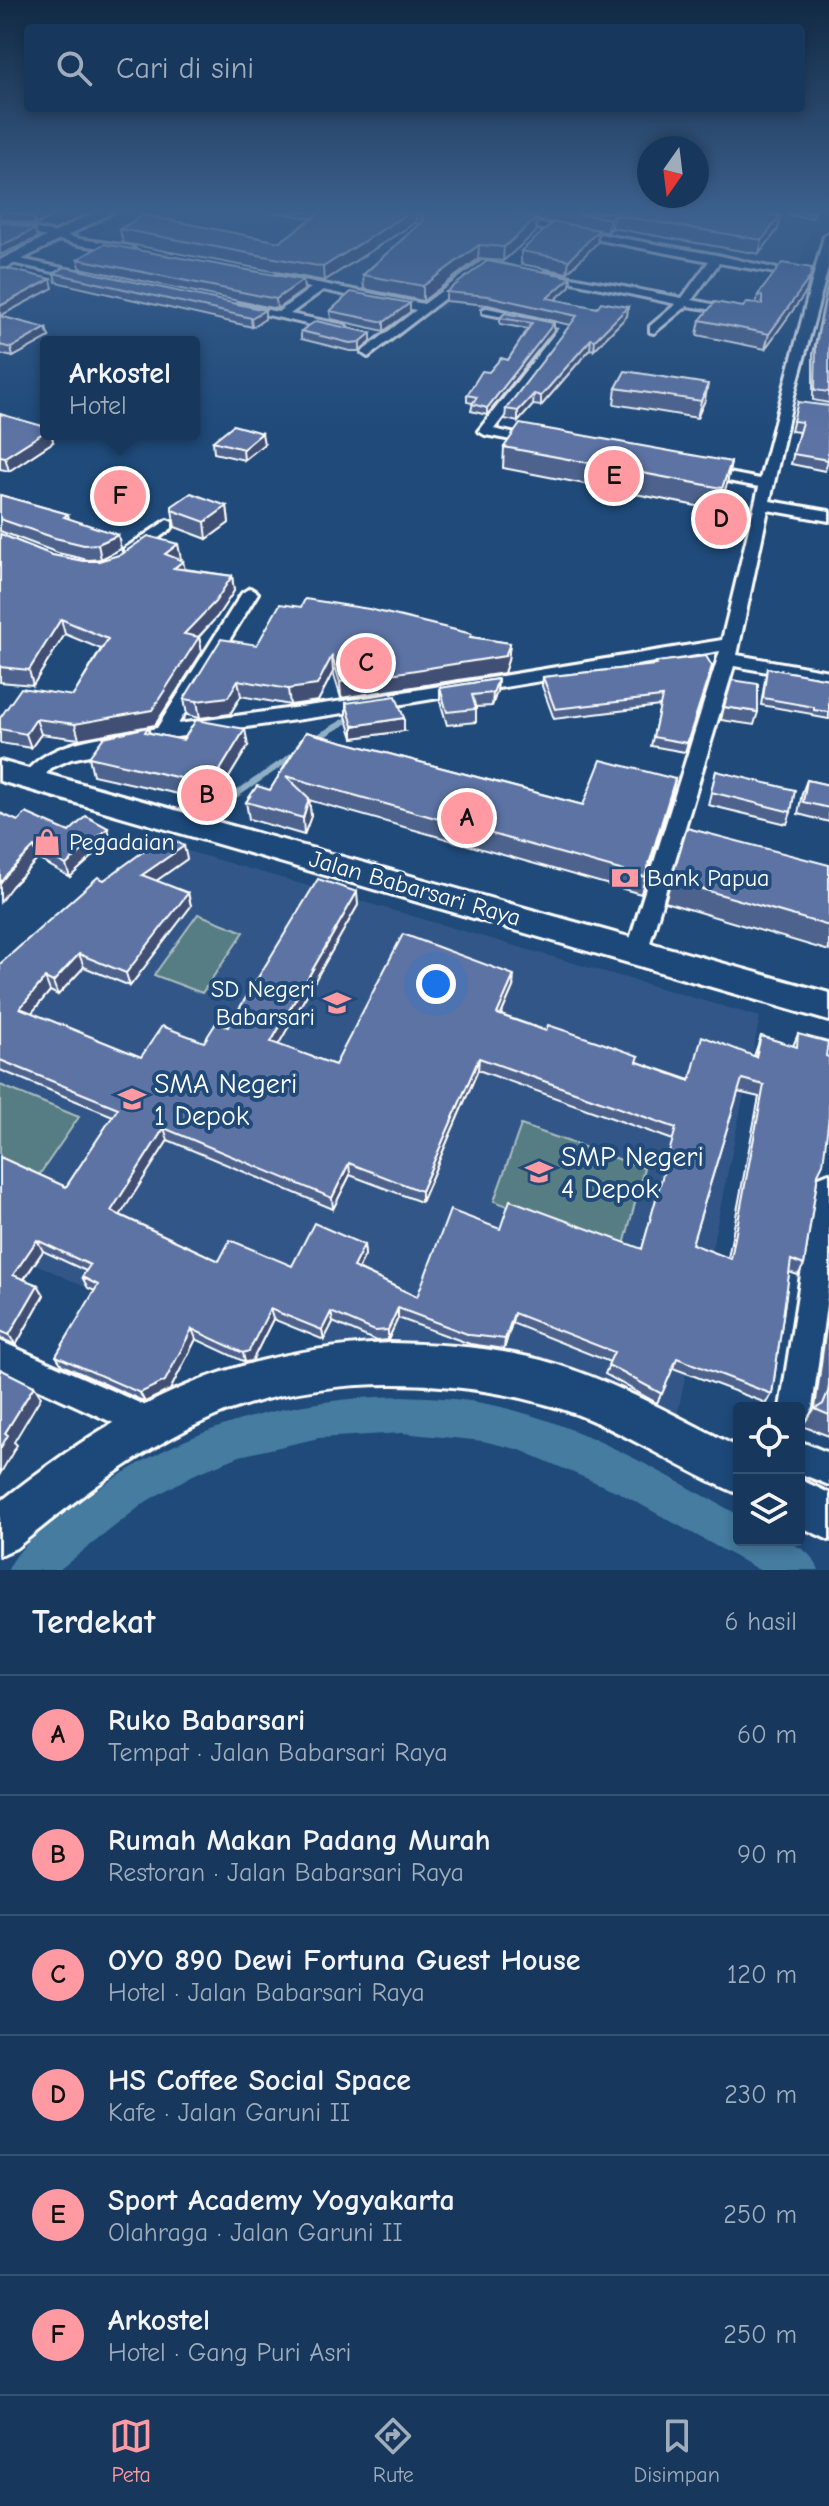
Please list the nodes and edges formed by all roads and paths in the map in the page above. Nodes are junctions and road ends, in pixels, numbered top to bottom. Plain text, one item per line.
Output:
1 (312, 285) edge
2 (455, 285) edge
3 (598, 285) edge
4 (697, 285) edge
5 (320, 287) junction
6 (823, 292) edge
7 (685, 302) junction
8 (219, 303) edge
9 (426, 308) junction
10 (487, 311) dead end
11 (753, 315) edge
12 (280, 316) junction
13 (654, 329) dead end
14 (357, 331) edge
15 (372, 335) edge
16 (388, 338) junction
17 (368, 353) dead end
18 (554, 446) edge
19 (690, 470) edge
20 (765, 484) junction
21 (762, 504) junction
22 (829, 516) edge
23 (167, 525) dead end
24 (116, 562) edge
25 (250, 593) dead end
26 (729, 651) junction
27 (829, 677) edge
28 (163, 733) junction
29 (0, 771) edge
30 (31, 779) junction
31 (637, 952) junction
32 (829, 1007) edge
33 (829, 1186) edge
34 (826, 1221) edge
35 (0, 1356) edge
36 (797, 1402) edge
37 (153, 1425) junction
38 (805, 1459) edge
39 (733, 1469) edge
40 (829, 1469) edge
41 (805, 1505) edge
42 (829, 1517) edge
43 (0, 1532) edge

1 - 5 street
2 - 9 street
3 - 7 street
4 - 7 street
5 - 9 street
5 - 12 street
6 - 20 street
7 - 11 street
7 - 13 street
8 - 12 street
9 - 16 street
10 - 18 street
12 - 14 street
15 - 16 street
16 - 17 street
19 - 20 street
20 - 21 street
21 - 22 street
21 - 26 street
23 - 24 street
25 - 28 street
26 - 27 street
26 - 28 street
26 - 31 street
28 - 30 street
29 - 30 street, Jalan Babarsari Raya
30 - 31 street, Jalan Babarsari Raya
31 - 32 street, Jalan Babarsari Raya
33 - 34 street
34 - 36 street
35 - 37 street
37 - 39 street
37 - 43 street
38 - 40 street
41 - 42 street

